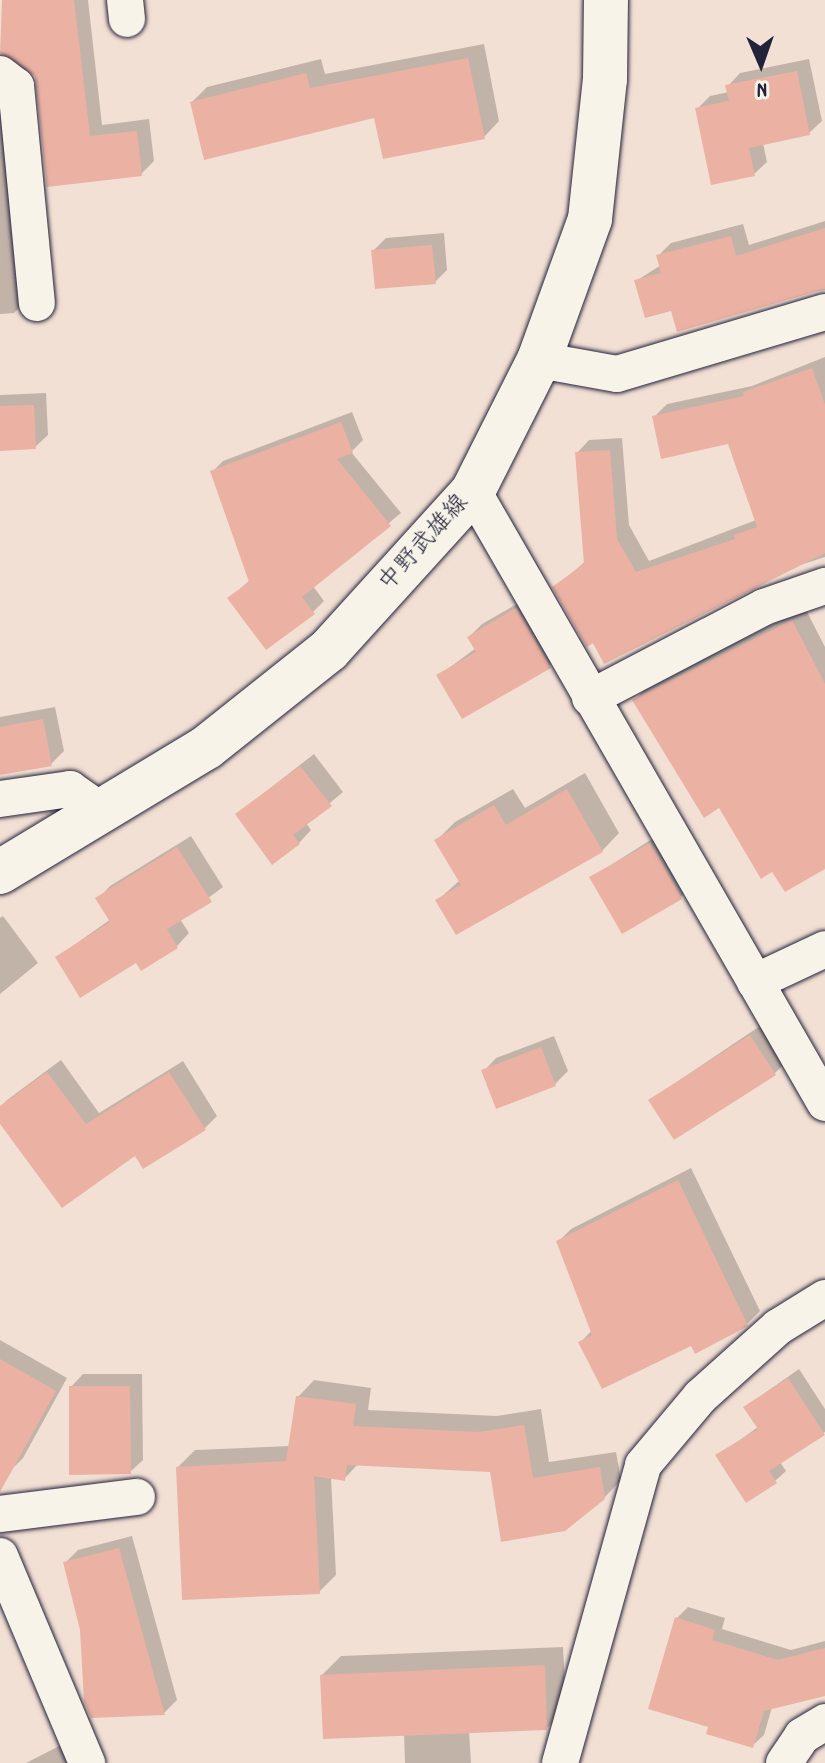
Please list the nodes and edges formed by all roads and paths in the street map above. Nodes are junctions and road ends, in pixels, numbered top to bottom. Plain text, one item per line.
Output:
1 (606, 0) edge
2 (0, 74) edge
3 (37, 303) dead end
4 (825, 312) edge
5 (539, 360) junction
6 (473, 491) junction
7 (825, 586) edge
8 (590, 698) junction
9 (0, 799) edge
10 (101, 811) junction
11 (0, 872) edge
12 (825, 949) edge
13 (755, 982) junction
14 (825, 1103) edge
15 (825, 1298) edge
16 (137, 1497) dead end
17 (0, 1514) edge
18 (0, 1556) edge
19 (825, 1722) edge
20 (87, 1763) edge
21 (560, 1763) edge
22 (784, 1763) edge

1 - 5 main road, 中野武雄線
2 - 3 street
4 - 5 street
5 - 6 main road, 中野武雄線
6 - 8 street
6 - 10 main road, 中野武雄線
7 - 8 street
8 - 13 street
9 - 10 street
10 - 11 main road, 中野武雄線
12 - 13 street
13 - 14 street
15 - 21 street
16 - 17 street
18 - 20 street
19 - 22 street

